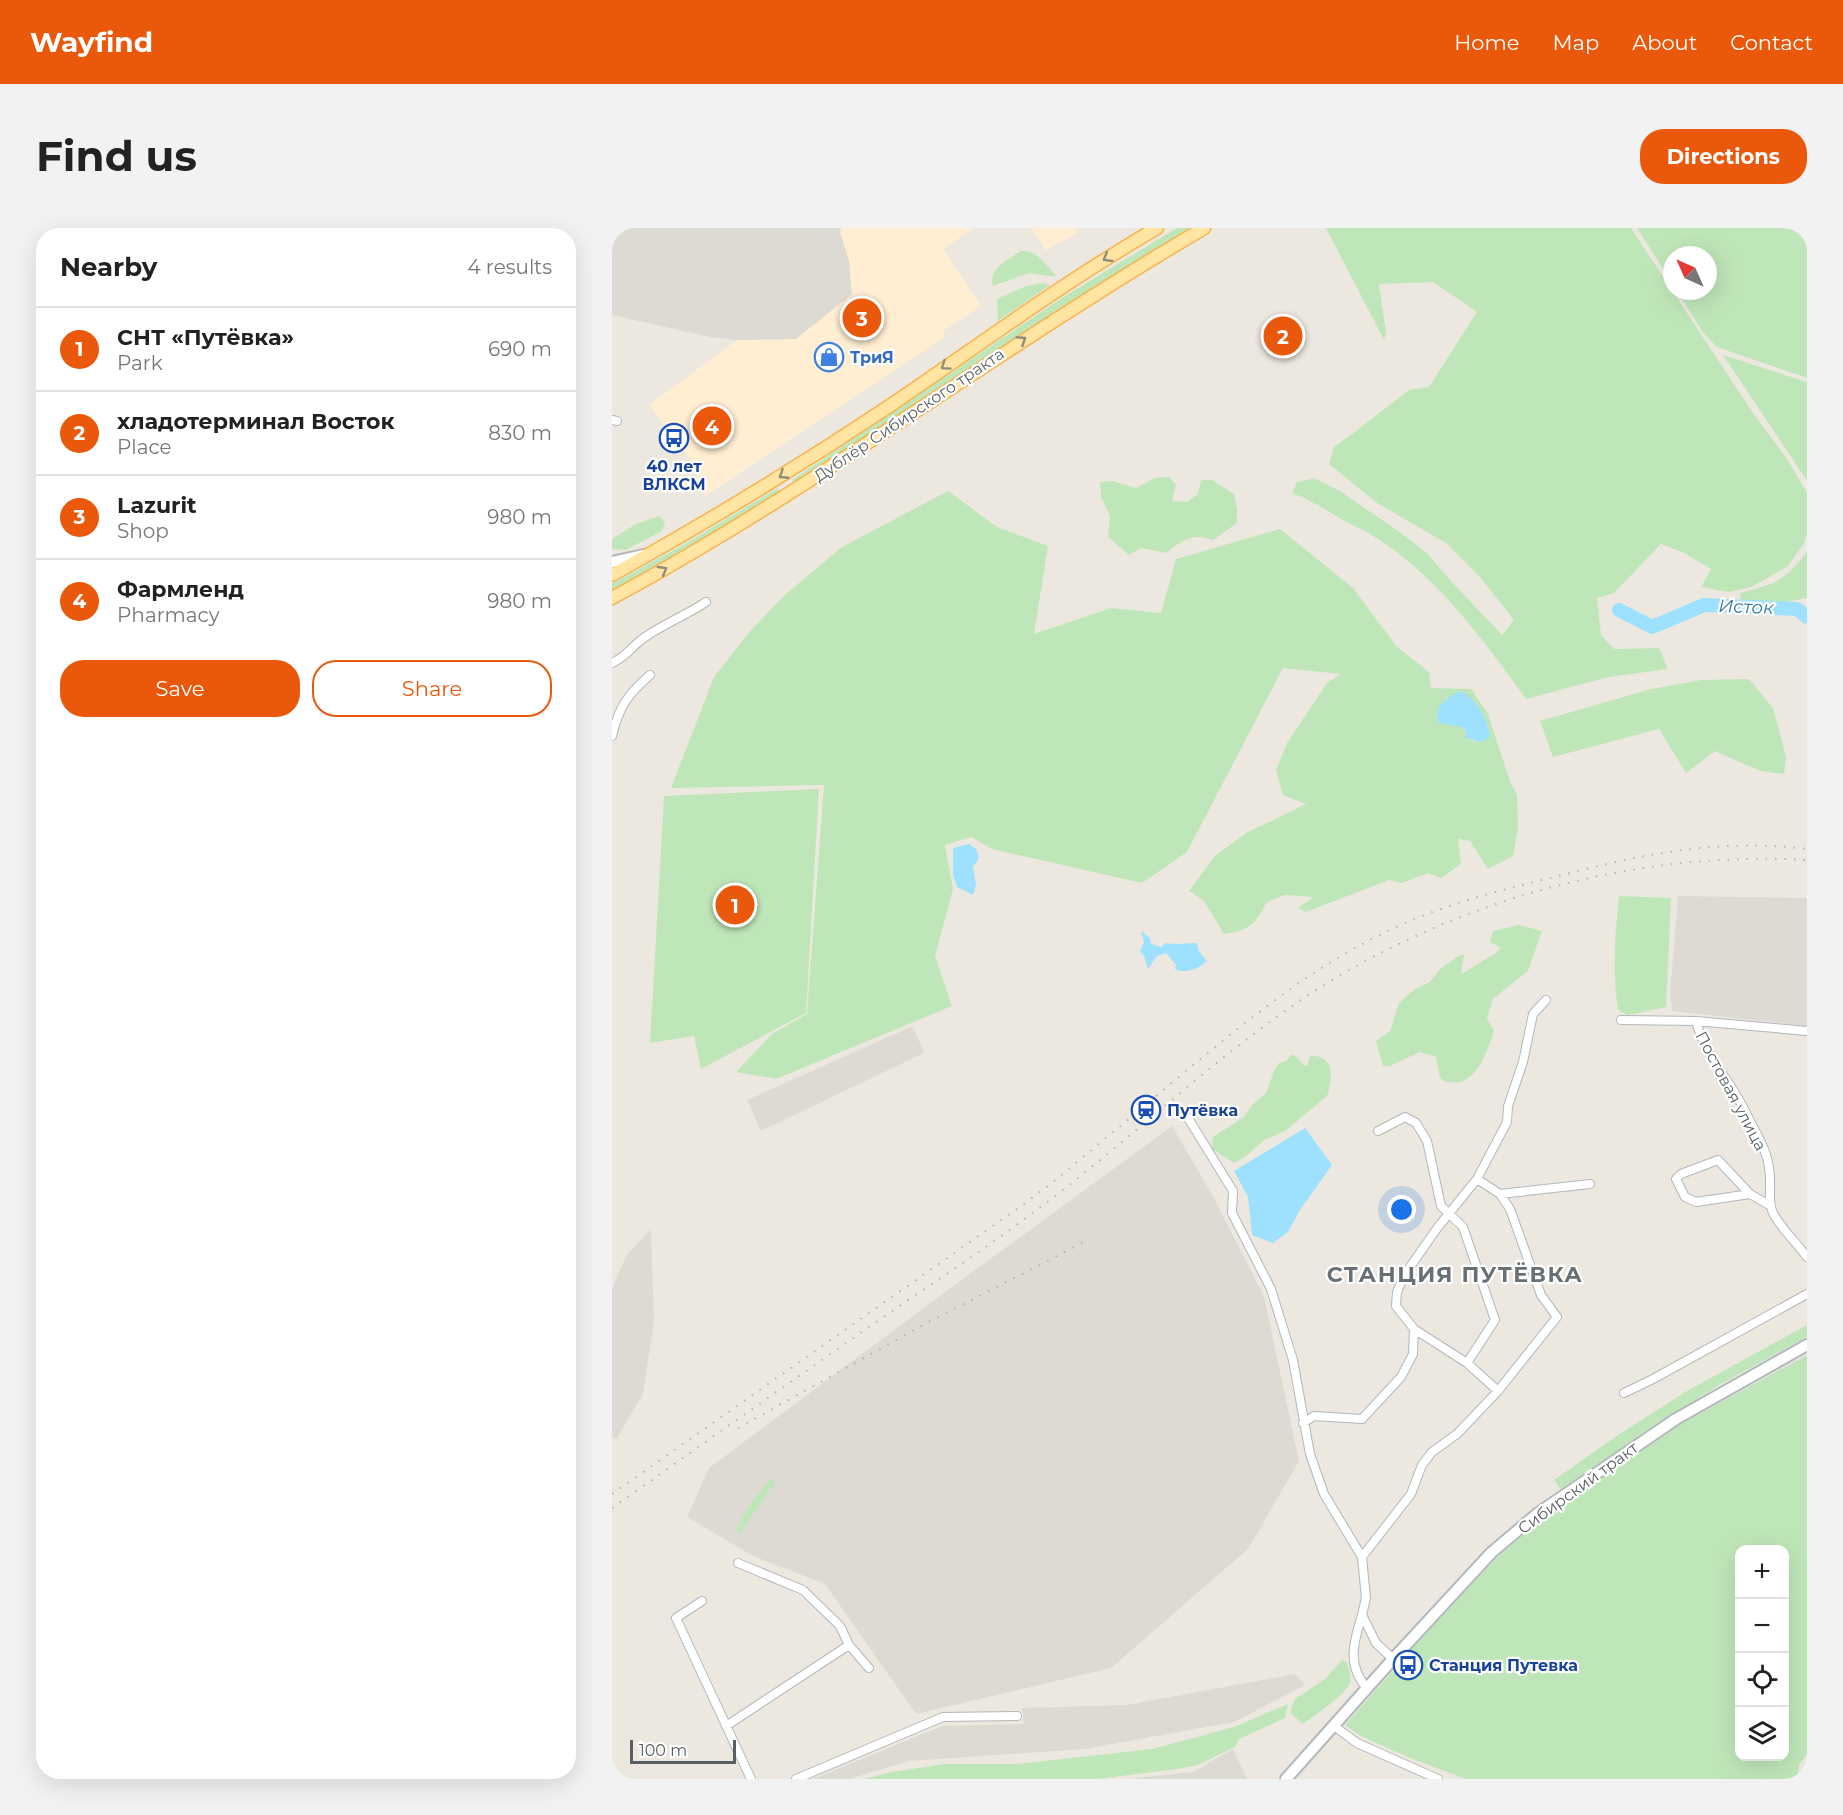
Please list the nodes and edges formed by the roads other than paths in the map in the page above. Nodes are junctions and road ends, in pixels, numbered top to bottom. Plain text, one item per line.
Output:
1 (1157, 228) edge
2 (1204, 228) edge
3 (651, 554) junction
4 (612, 562) edge
5 (612, 575) edge
6 (612, 598) edge
7 (706, 602) dead end
8 (612, 663) edge
9 (650, 675) dead end
10 (612, 736) edge
11 (1546, 1000) dead end
12 (1621, 1020) dead end
13 (1696, 1021) junction
14 (1807, 1031) edge
15 (1188, 1118) dead end
16 (1378, 1131) dead end
17 (1478, 1179) junction
18 (1590, 1184) dead end
19 (1500, 1194) junction
20 (1750, 1194) junction
21 (1771, 1206) junction
22 (1449, 1214) junction
23 (1807, 1257) edge
24 (1807, 1294) edge
25 (1414, 1329) junction
26 (1807, 1345) edge
27 (1467, 1364) junction
28 (1497, 1391) junction
29 (1624, 1393) dead end
30 (1304, 1423) junction
31 (1362, 1557) junction
32 (738, 1563) dead end
33 (702, 1601) dead end
34 (1362, 1615) junction
35 (849, 1645) junction
36 (1393, 1659) junction
37 (868, 1668) dead end
38 (1367, 1688) junction
39 (1017, 1716) dead end
40 (726, 1726) junction
41 (1334, 1726) junction
42 (751, 1779) edge
43 (796, 1779) edge
44 (1286, 1779) edge
45 (1438, 1779) edge

1 -> 3 main road, Дублёр Сибирского тракта
6 -> 2 main road, Дублёр Сибирского тракта
3 - 4 main road
3 - 5 main road, Дублёр Сибирского тракта
7 - 8 street
9 - 10 street
11 - 17 street
12 - 13 street
13 - 14 street
13 - 21 street, Постовая улица
15 - 30 street
16 - 22 street
17 - 19 street
17 - 22 street
18 - 19 street
19 - 28 street
20 - 20 street
20 - 21 street
21 - 23 street, Постовая улица
22 - 25 street
22 - 27 street
24 - 29 street
25 - 27 street
25 - 30 street
26 - 36 main road, Сибирский тракт
27 - 28 street
28 - 31 street
30 - 31 street
31 - 34 street
32 - 35 street
33 - 40 street
34 - 36 street
34 - 38 street
35 - 37 street
35 - 40 street
36 - 38 main road, Сибирский тракт
38 - 41 main road, Сибирский тракт
39 - 43 street
40 - 42 street
41 - 44 main road, Сибирский тракт
41 - 45 street

